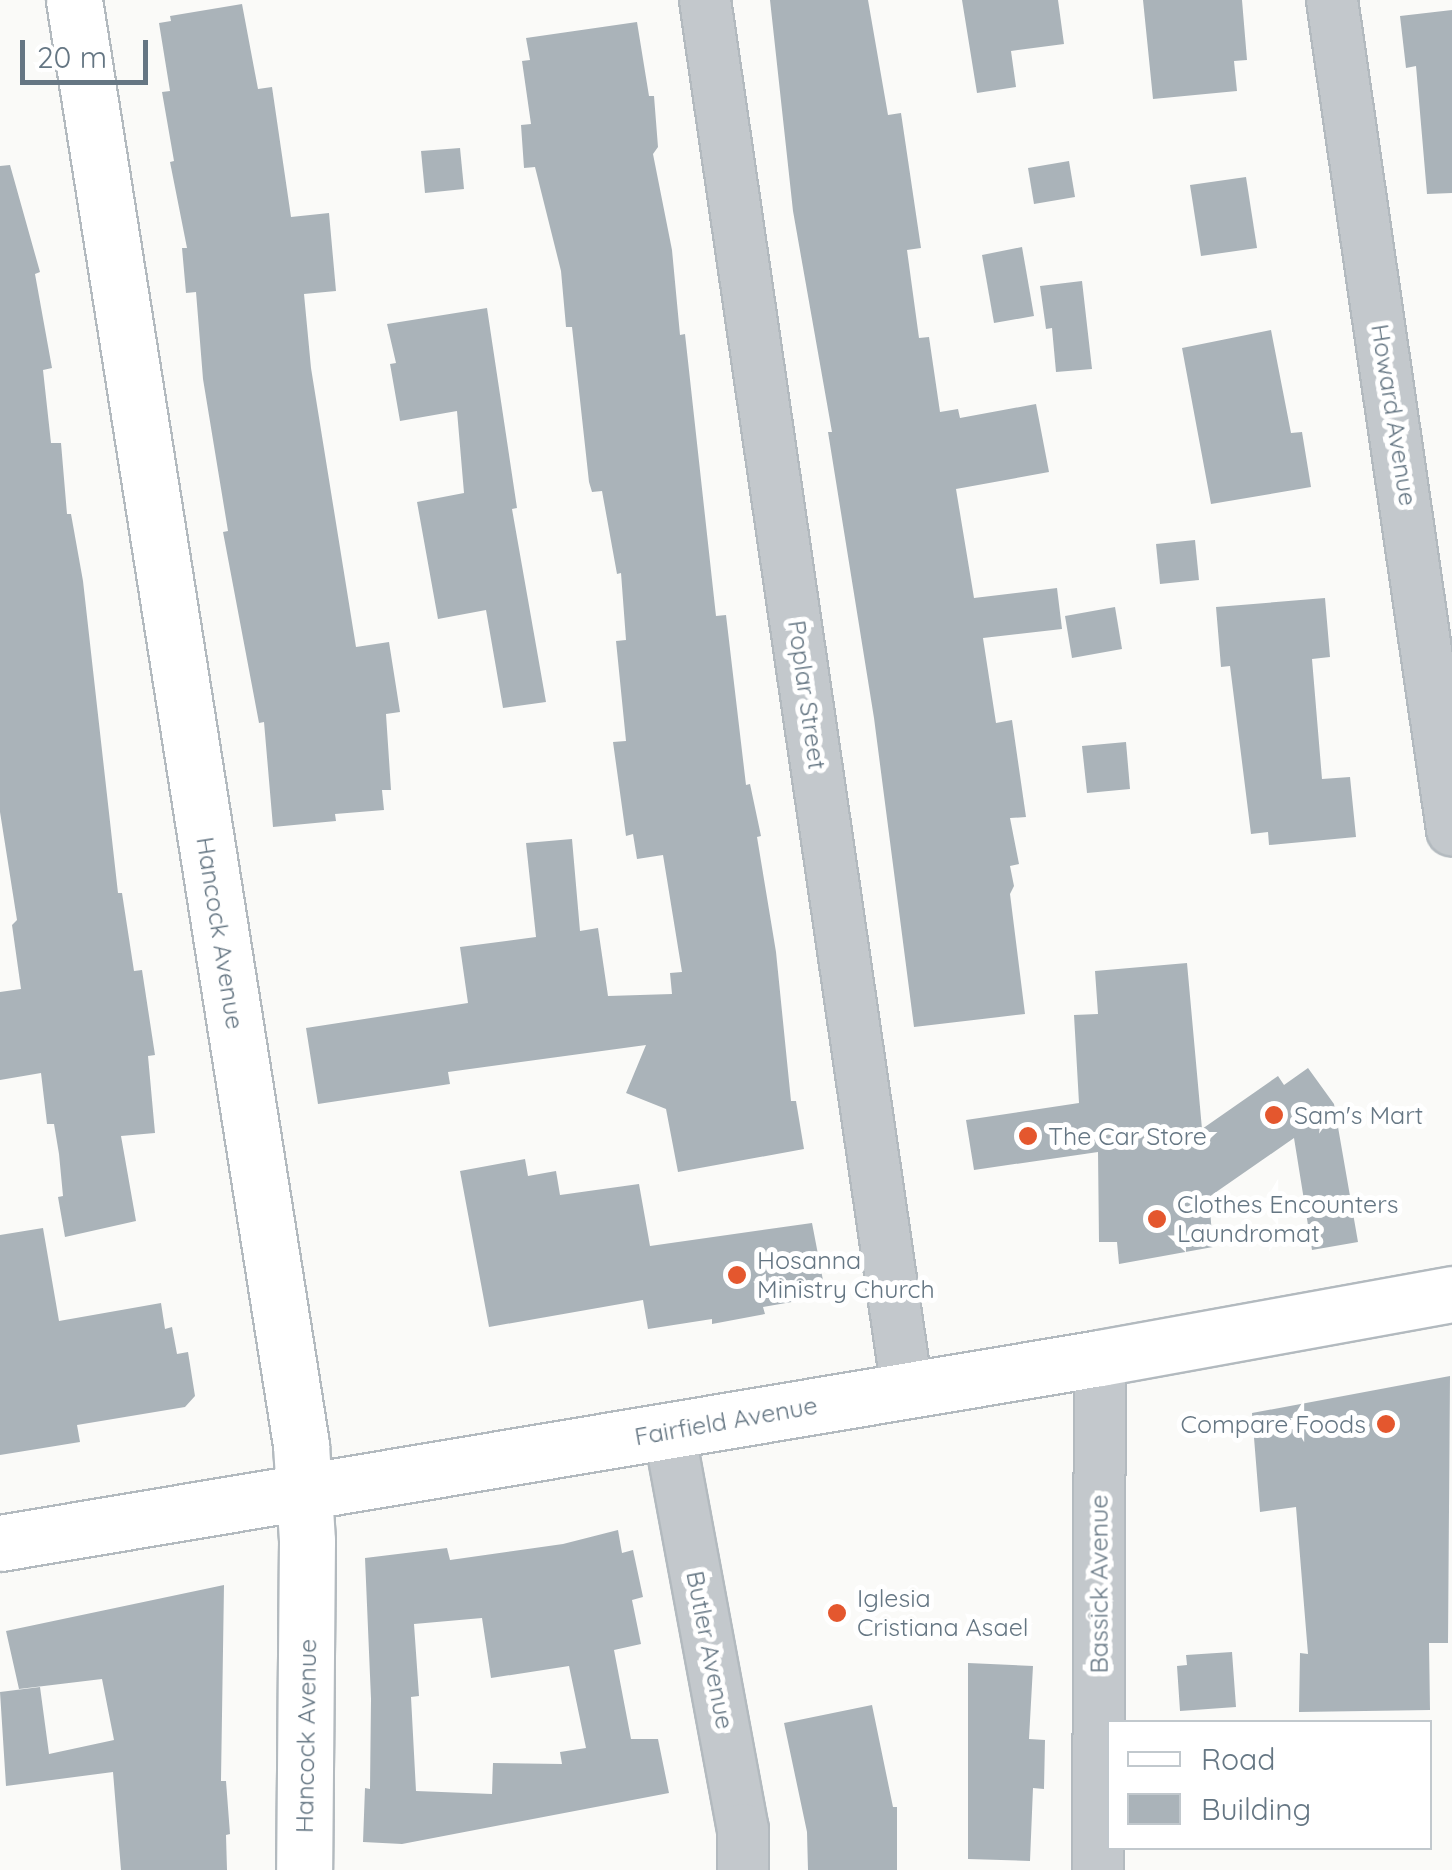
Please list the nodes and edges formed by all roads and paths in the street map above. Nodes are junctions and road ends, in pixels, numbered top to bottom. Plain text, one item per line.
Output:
1 (74, 0) edge
2 (705, 0) edge
3 (1332, 0) edge
4 (1435, 577) edge
5 (1452, 830) edge
6 (1452, 1294) edge
7 (1100, 1358) junction
8 (907, 1390) junction
9 (669, 1431) junction
10 (303, 1490) junction
11 (0, 1543) edge
12 (304, 1870) edge
13 (742, 1870) edge
14 (1098, 1870) edge

1 - 10 street, Hancock Avenue
2 - 8 street, Poplar Street
3 - 4 street, Howard Avenue
4 - 5 street, Howard Avenue
6 - 7 street, Fairfield Avenue
7 - 8 street, Fairfield Avenue
7 - 14 street, Bassick Avenue
8 - 9 street, Fairfield Avenue
9 - 10 street, Fairfield Avenue
9 - 13 street, Butler Avenue
10 - 11 street, Fairfield Avenue
10 - 12 street, Hancock Avenue

